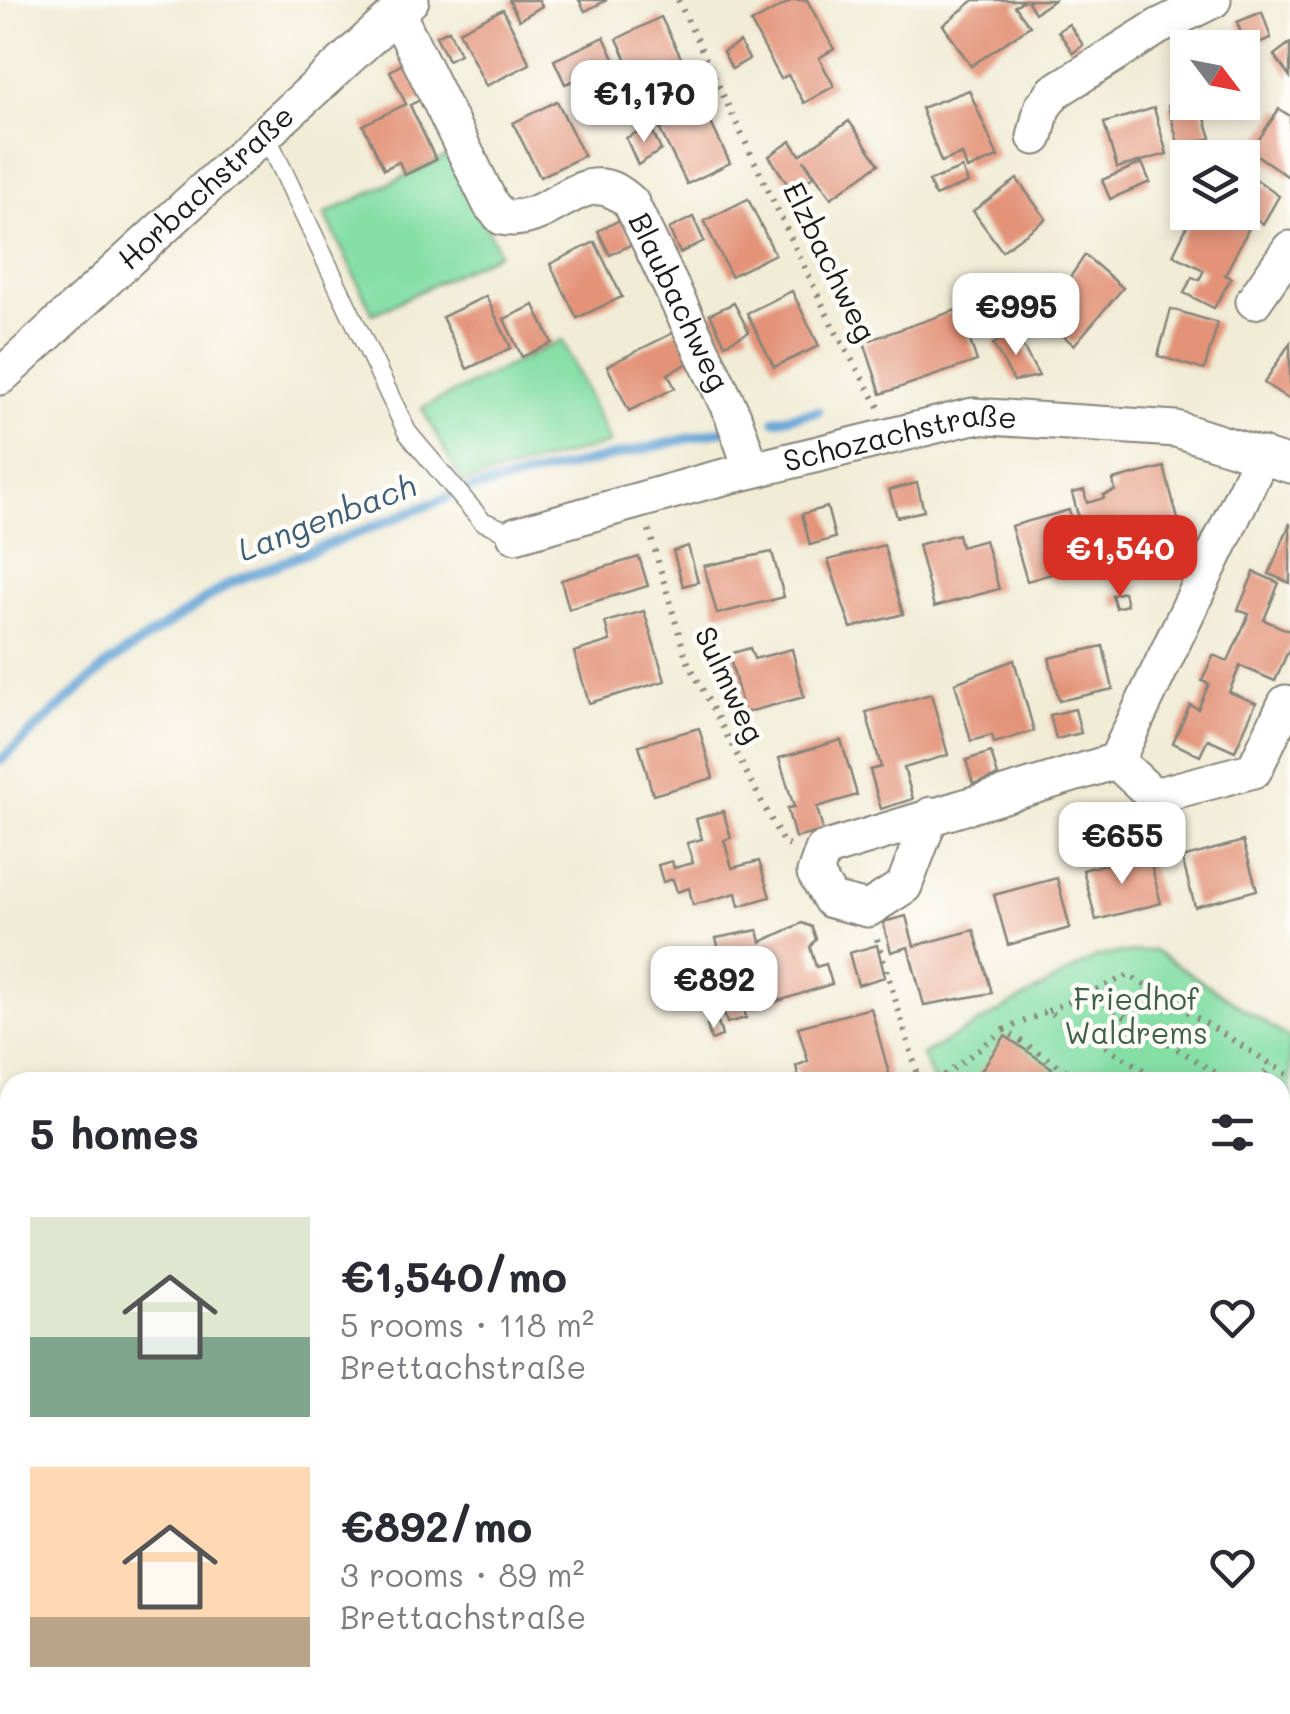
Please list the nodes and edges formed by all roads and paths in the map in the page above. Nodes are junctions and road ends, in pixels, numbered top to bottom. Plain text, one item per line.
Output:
1 (678, 0) edge
2 (1212, 0) edge
3 (404, 6) edge
4 (266, 136) junction
5 (1035, 137) dead end
6 (1290, 250) edge
7 (1254, 301) dead end
8 (0, 377) edge
9 (894, 432) junction
10 (1276, 460) edge
11 (752, 470) junction
12 (640, 500) junction
13 (515, 536) joint
14 (1290, 704) edge
15 (1116, 761) junction
16 (930, 815) junction
17 (823, 850) junction
18 (868, 909) junction
19 (1087, 992) junction
20 (1048, 1011) junction
21 (1004, 1030) junction
22 (1271, 1064) junction
23 (1062, 1068) junction
24 (917, 1072) edge
25 (949, 1072) edge
26 (1059, 1072) edge
27 (1068, 1072) edge
28 (1147, 1072) edge
29 (1214, 1072) edge
30 (1266, 1072) edge
31 (1284, 1072) edge

1 - 9 path, Elzbachweg
2 - 5 street
3 - 4 street, Horbachstraße
3 - 11 street, Blaubachweg
4 - 8 street, Horbachstraße
4 - 13 lane
6 - 7 street
9 - 10 street, Schozachstraße
9 - 11 street, Schozachstraße
10 - 15 street
11 - 12 street, Schozachstraße
12 - 13 street, Schozachstraße
12 - 17 path, Sulmweg
14 - 15 street
15 - 16 street
16 - 17 street
16 - 18 street
17 - 18 street
18 - 24 path
19 - 20 path
19 - 22 path
19 - 29 path
20 - 21 path
20 - 28 path
21 - 23 path
21 - 25 path
22 - 30 path
22 - 31 path
23 - 26 path
23 - 27 path

